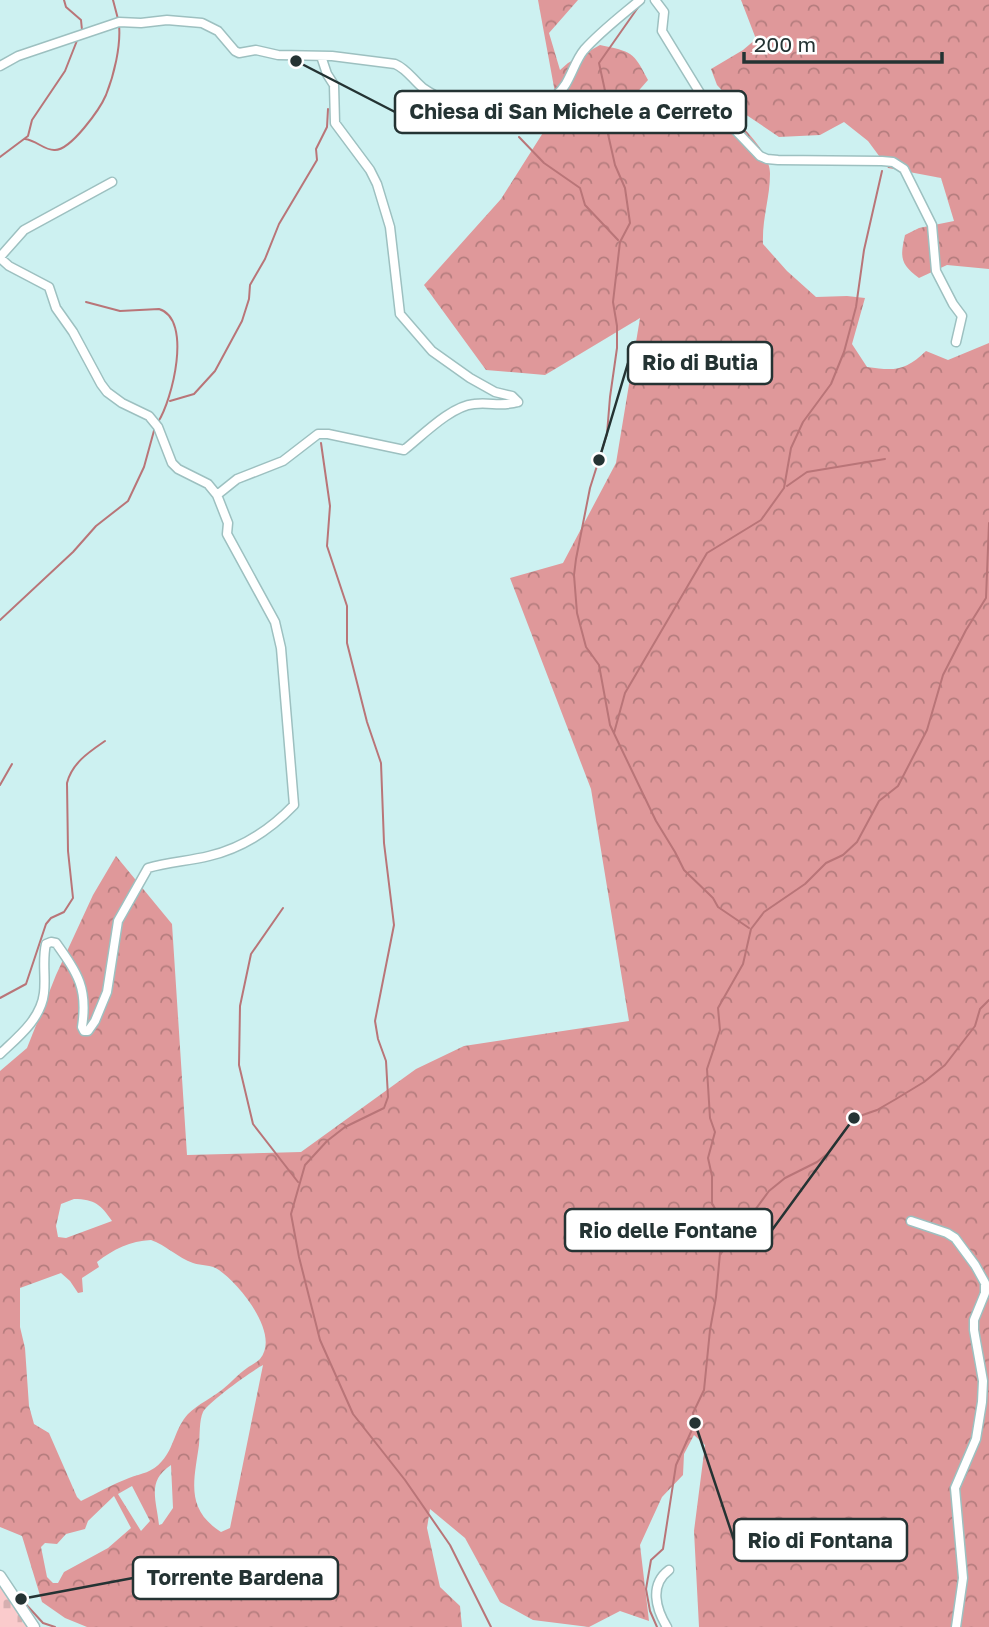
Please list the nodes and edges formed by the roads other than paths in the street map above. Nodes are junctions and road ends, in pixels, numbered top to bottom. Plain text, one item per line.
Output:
1 (640, 0) edge
2 (655, 0) edge
3 (321, 56) junction
4 (0, 66) edge
5 (112, 182) dead end
6 (0, 257) edge
7 (956, 342) dead end
8 (217, 495) junction
9 (0, 1054) edge
10 (911, 1221) dead end
11 (669, 1570) dead end
12 (0, 1576) edge
13 (34, 1627) edge
14 (667, 1627) edge
15 (956, 1627) edge

1 - 3 street
2 - 7 street
3 - 4 street
3 - 8 street
5 - 6 street
6 - 8 street
8 - 9 street
10 - 15 street
11 - 14 street
12 - 13 street

